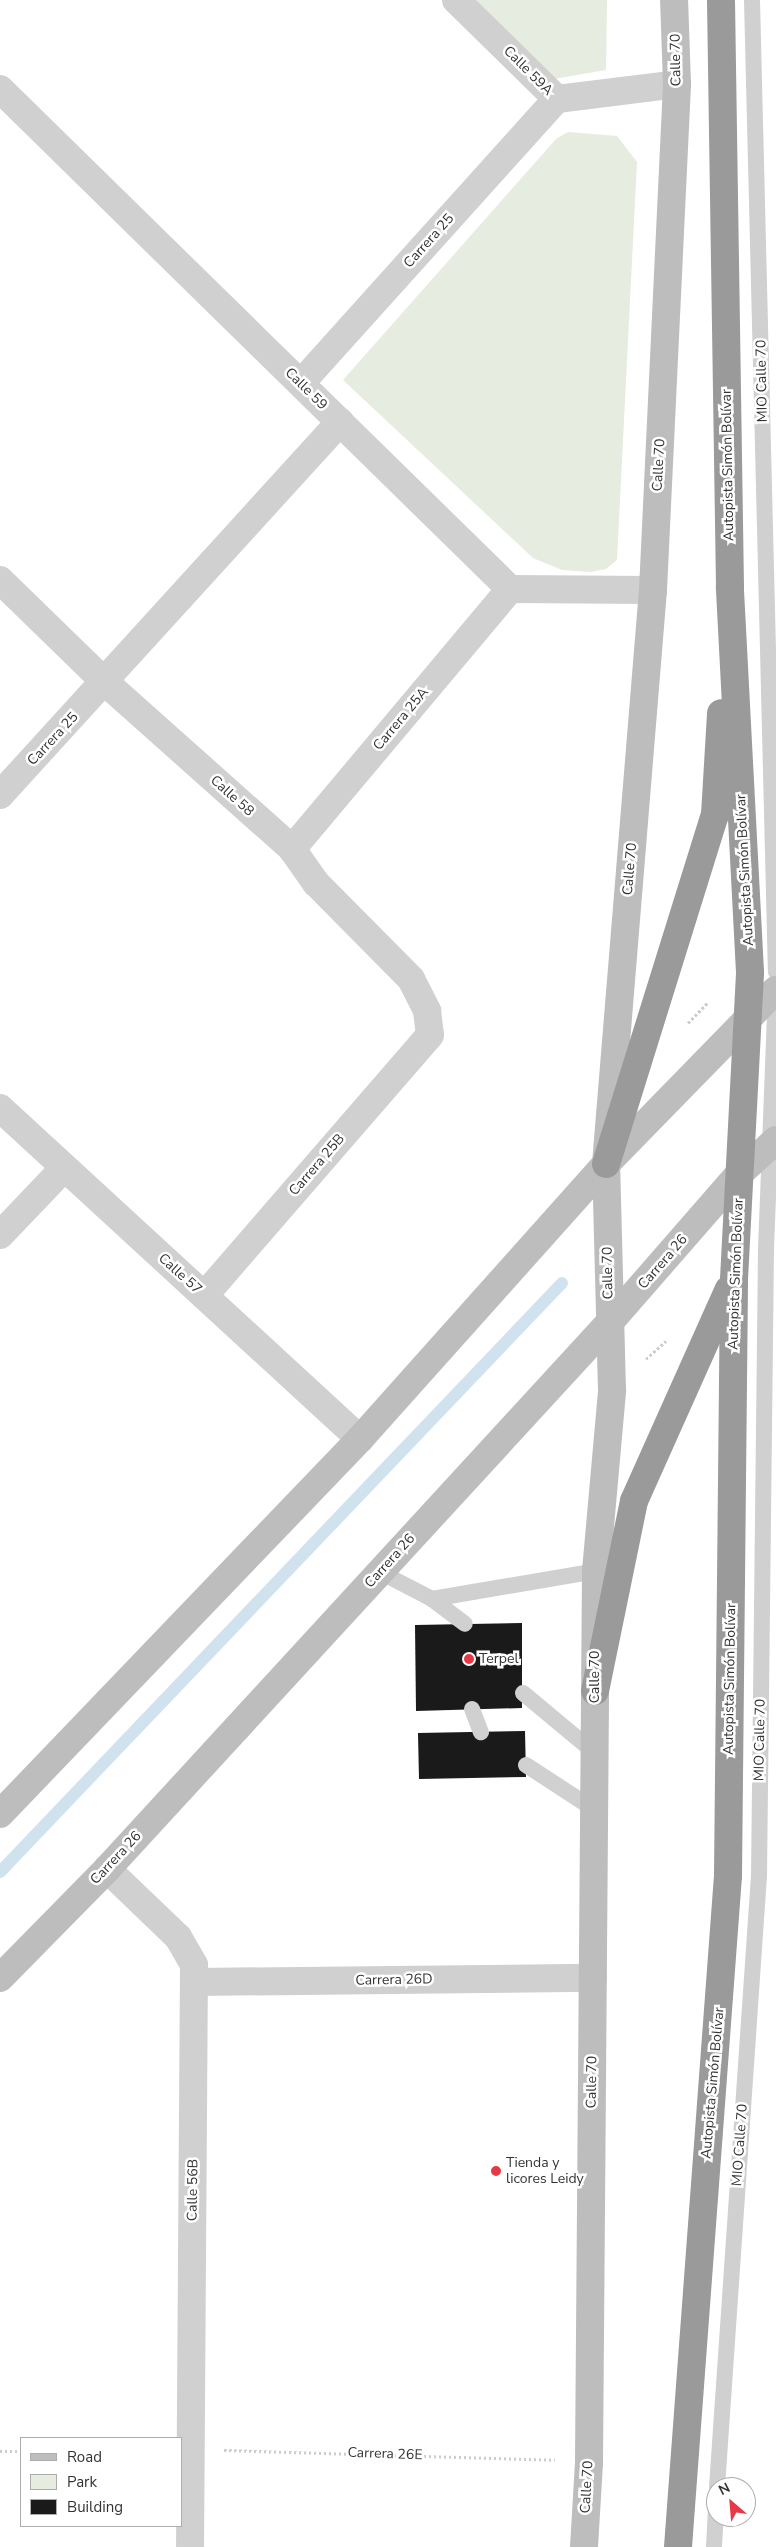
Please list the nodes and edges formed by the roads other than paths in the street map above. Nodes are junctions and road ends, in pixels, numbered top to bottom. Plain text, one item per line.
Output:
1 (456, 0) edge
2 (674, 0) edge
3 (721, 0) edge
4 (752, 0) edge
5 (677, 84) junction
6 (3, 99) edge
7 (557, 99) junction
8 (301, 384) junction
9 (340, 422) junction
10 (0, 580) edge
11 (730, 587) junction
12 (510, 589) junction
13 (653, 590) junction
14 (106, 683) junction
15 (0, 795) edge
16 (292, 849) junction
17 (776, 972) edge
18 (776, 991) edge
19 (746, 1020) junction
20 (430, 1035) joint
21 (0, 1108) edge
22 (773, 1143) edge
23 (606, 1164) junction
24 (64, 1168) junction
25 (740, 1173) junction
26 (0, 1235) edge
27 (734, 1278) junction
28 (204, 1296) junction
29 (609, 1324) junction
30 (360, 1439) junction
31 (596, 1571) junction
32 (380, 1572) junction
33 (432, 1598) junction
34 (465, 1624) dead end
35 (595, 1691) junction
36 (523, 1692) dead end
37 (472, 1709) dead end
38 (481, 1732) dead end
39 (595, 1753) junction
40 (526, 1765) dead end
41 (595, 1810) junction
42 (0, 1814) edge
43 (106, 1869) junction
44 (0, 1978) edge
45 (593, 1978) junction
46 (195, 1982) junction
47 (718, 2477) edge
48 (715, 2527) edge
49 (190, 2547) edge
50 (584, 2547) edge
51 (678, 2547) edge
52 (714, 2547) edge

1 - 7 street, Calle 59A
2 - 5 street, Calle 70
3 - 11 highway, Autopista Simón Bolívar
4 - 17 lane, MIO Calle 70
5 - 7 street, Calle 59A
5 - 13 street, Calle 70
6 - 8 street, Calle 59
7 - 8 street, Carrera 25
8 - 9 street, Calle 59
9 - 12 street, Calle 59
9 - 14 street, Carrera 25
10 - 14 street, Calle 58
11 - 19 highway, Autopista Simón Bolívar
11 - 23 highway
12 - 13 street
12 - 16 street, Carrera 25A
13 - 23 street, Calle 70
14 - 15 street, Carrera 25
14 - 16 street, Calle 58
16 - 20 street, Calle 58
18 - 19 street
18 - 22 lane, MIO Calle 70
19 - 23 street
19 - 25 highway, Autopista Simón Bolívar
20 - 28 street, Carrera 25B
21 - 24 street, Calle 57
22 - 25 street, Carrera 26
22 - 47 lane, MIO Calle 70
23 - 29 street, Calle 70
23 - 30 street
24 - 26 street
24 - 28 street, Calle 57
25 - 27 highway, Autopista Simón Bolívar
25 - 29 street, Carrera 26
27 - 35 highway
27 - 51 highway, Autopista Simón Bolívar
28 - 30 street, Calle 57
29 - 31 street, Calle 70
29 - 32 street, Carrera 26
30 - 42 street
31 - 33 lane
31 - 35 street, Calle 70
32 - 33 lane
32 - 43 street, Carrera 26
33 - 34 lane
35 - 39 street, Calle 70
36 - 39 lane
37 - 38 lane
39 - 41 street, Calle 70
40 - 41 lane
41 - 45 street, Calle 70
43 - 44 street, Carrera 26
43 - 46 street, Calle 56B
45 - 46 street, Carrera 26D
45 - 50 street, Calle 70
46 - 49 street, Calle 56B
48 - 52 lane

